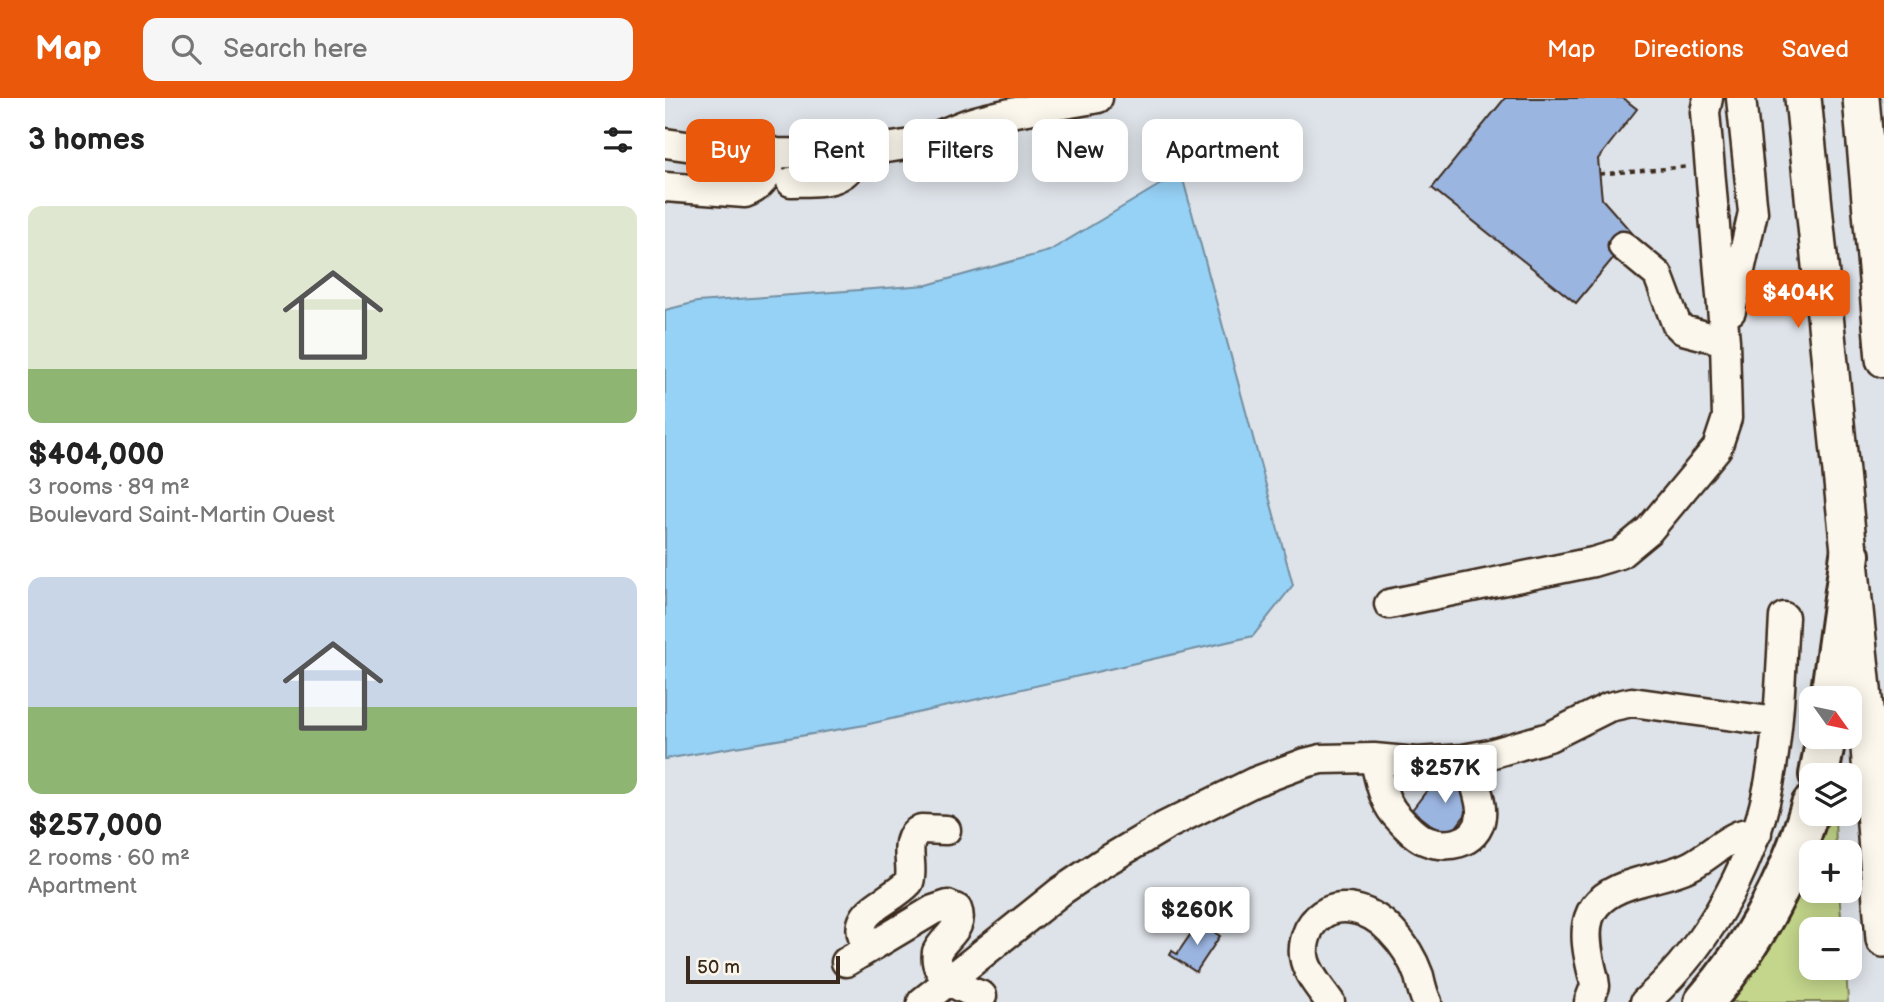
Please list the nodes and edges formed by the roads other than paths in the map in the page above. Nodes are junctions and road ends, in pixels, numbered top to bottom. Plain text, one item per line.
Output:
1 (1098, 98) edge
2 (1708, 98) edge
3 (1741, 98) edge
4 (1803, 98) edge
5 (1861, 98) edge
6 (974, 109) edge
7 (665, 143) edge
8 (686, 146) edge
9 (889, 146) edge
10 (763, 182) edge
11 (665, 187) edge
12 (1623, 246) dead end
13 (1725, 341) junction
14 (1884, 359) edge
15 (1850, 555) junction
16 (1389, 604) dead end
17 (1784, 617) dead end
18 (1832, 686) edge
19 (1777, 722) junction
20 (1374, 758) junction
21 (1468, 758) junction
22 (1879, 793) edge
23 (1804, 826) edge
24 (946, 830) dead end
25 (1757, 833) junction
26 (1884, 939) edge
27 (949, 981) junction
28 (982, 996) dead end
29 (922, 1002) edge
30 (1330, 1002) edge
31 (1427, 1002) edge
32 (1589, 1002) edge
33 (1645, 1002) edge
34 (1704, 1002) edge

1 - 6 lane
2 - 13 lane
3 - 13 lane
4 - 15 main road
5 - 14 main road
6 - 9 lane
7 - 8 lane
10 - 11 lane
12 - 13 lane
13 - 16 lane
15 - 18 highway
15 - 22 main road
17 - 19 lane
19 - 21 lane
19 - 25 lane
20 - 21 lane
20 - 21 lane
20 - 27 lane
22 - 26 main road
23 - 34 highway
24 - 27 lane
25 - 32 lane
25 - 33 lane
27 - 28 lane
27 - 29 lane
30 - 31 lane

